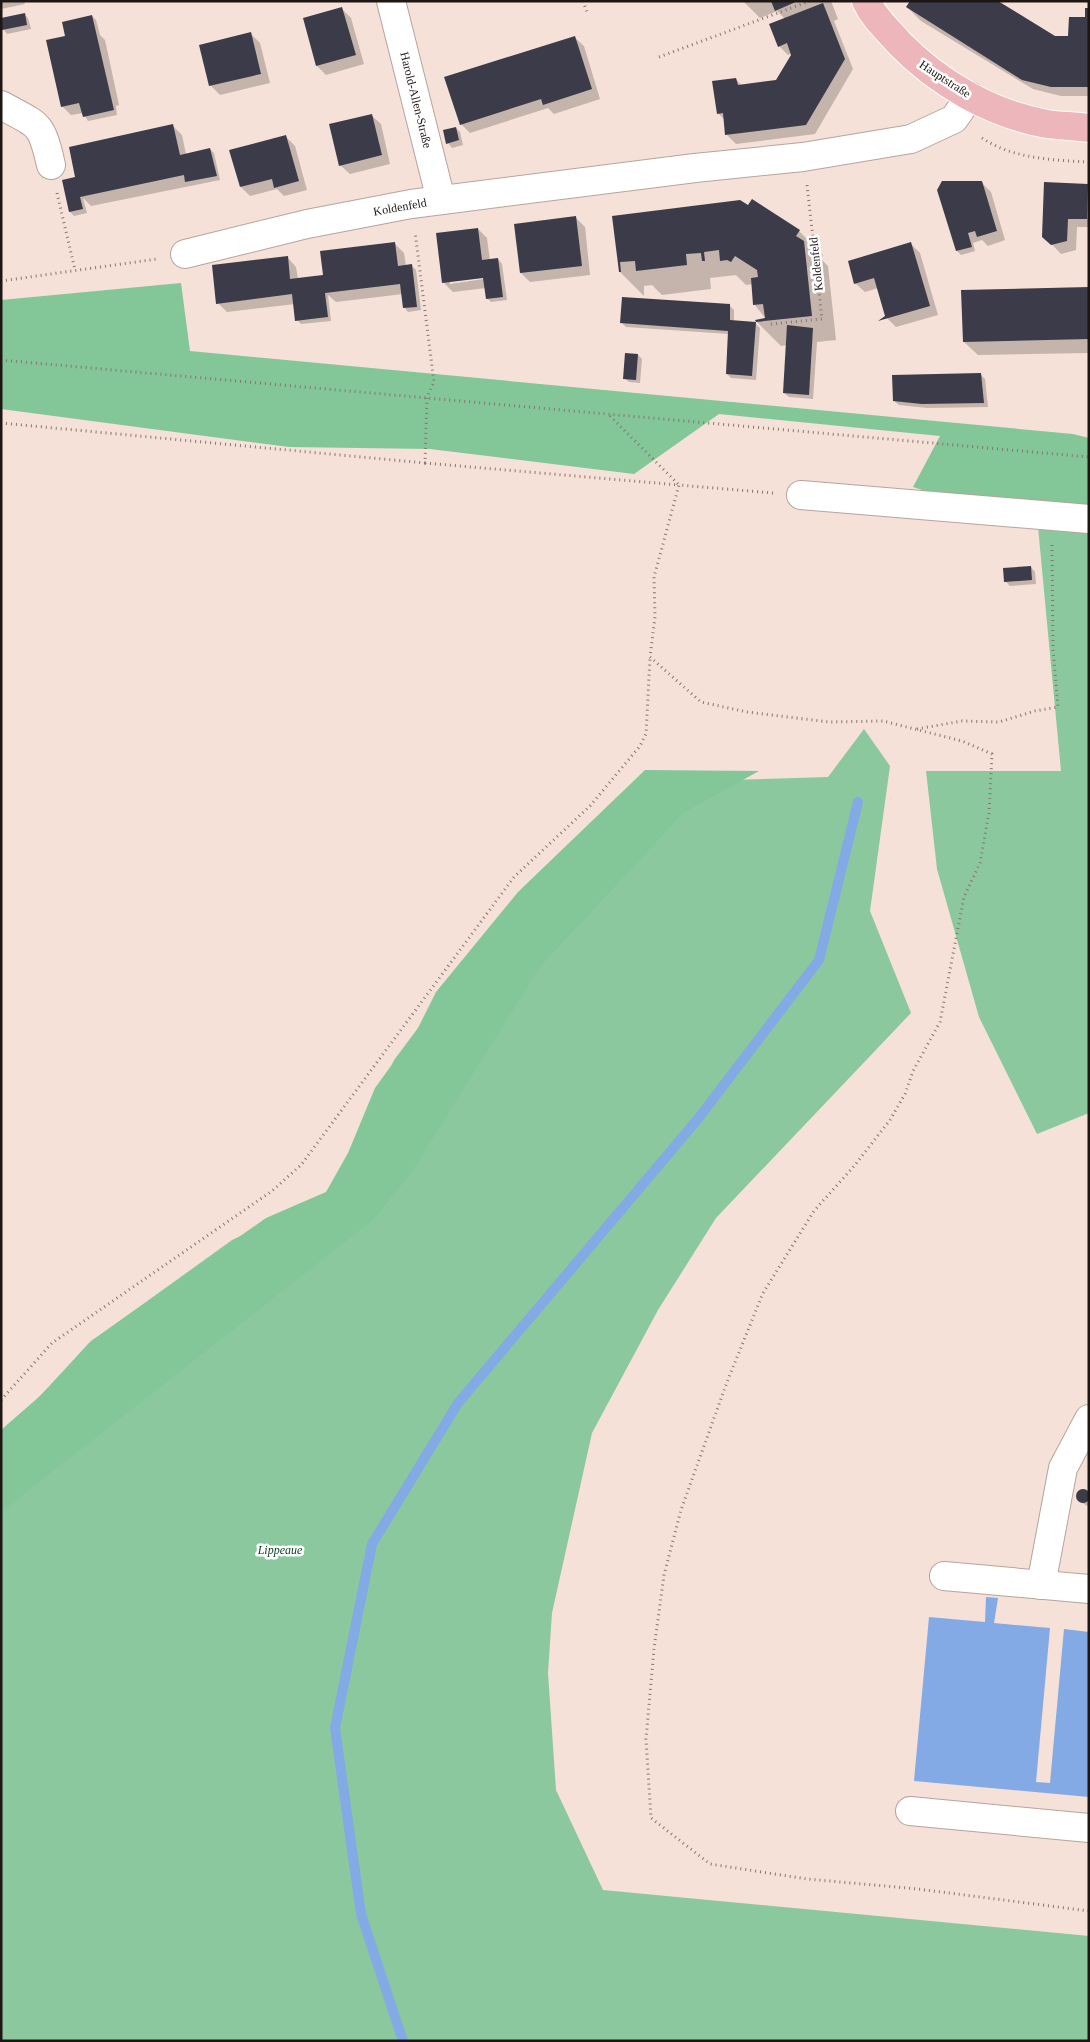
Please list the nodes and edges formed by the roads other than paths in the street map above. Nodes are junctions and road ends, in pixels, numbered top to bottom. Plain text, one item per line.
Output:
1 (391, 1) edge
2 (875, 6) edge
3 (970, 96) junction
4 (1, 104) edge
5 (1089, 128) edge
6 (51, 165) road end
7 (441, 200) junction
8 (185, 254) road end
9 (801, 495) road end
10 (1089, 519) edge
11 (1089, 1419) edge
12 (944, 1576) dead end
13 (1041, 1585) junction
14 (1089, 1589) edge
15 (910, 1811) dead end
16 (1089, 1828) edge

1 - 7 street, Harold-Allen-Straße
2 - 3 main road, Hauptstraße
3 - 5 main road, Hauptstraße
3 - 7 street, Koldenfeld
4 - 6 street
7 - 8 street, Koldenfeld
9 - 10 street
11 - 13 street
12 - 13 street
13 - 14 street
15 - 16 street

